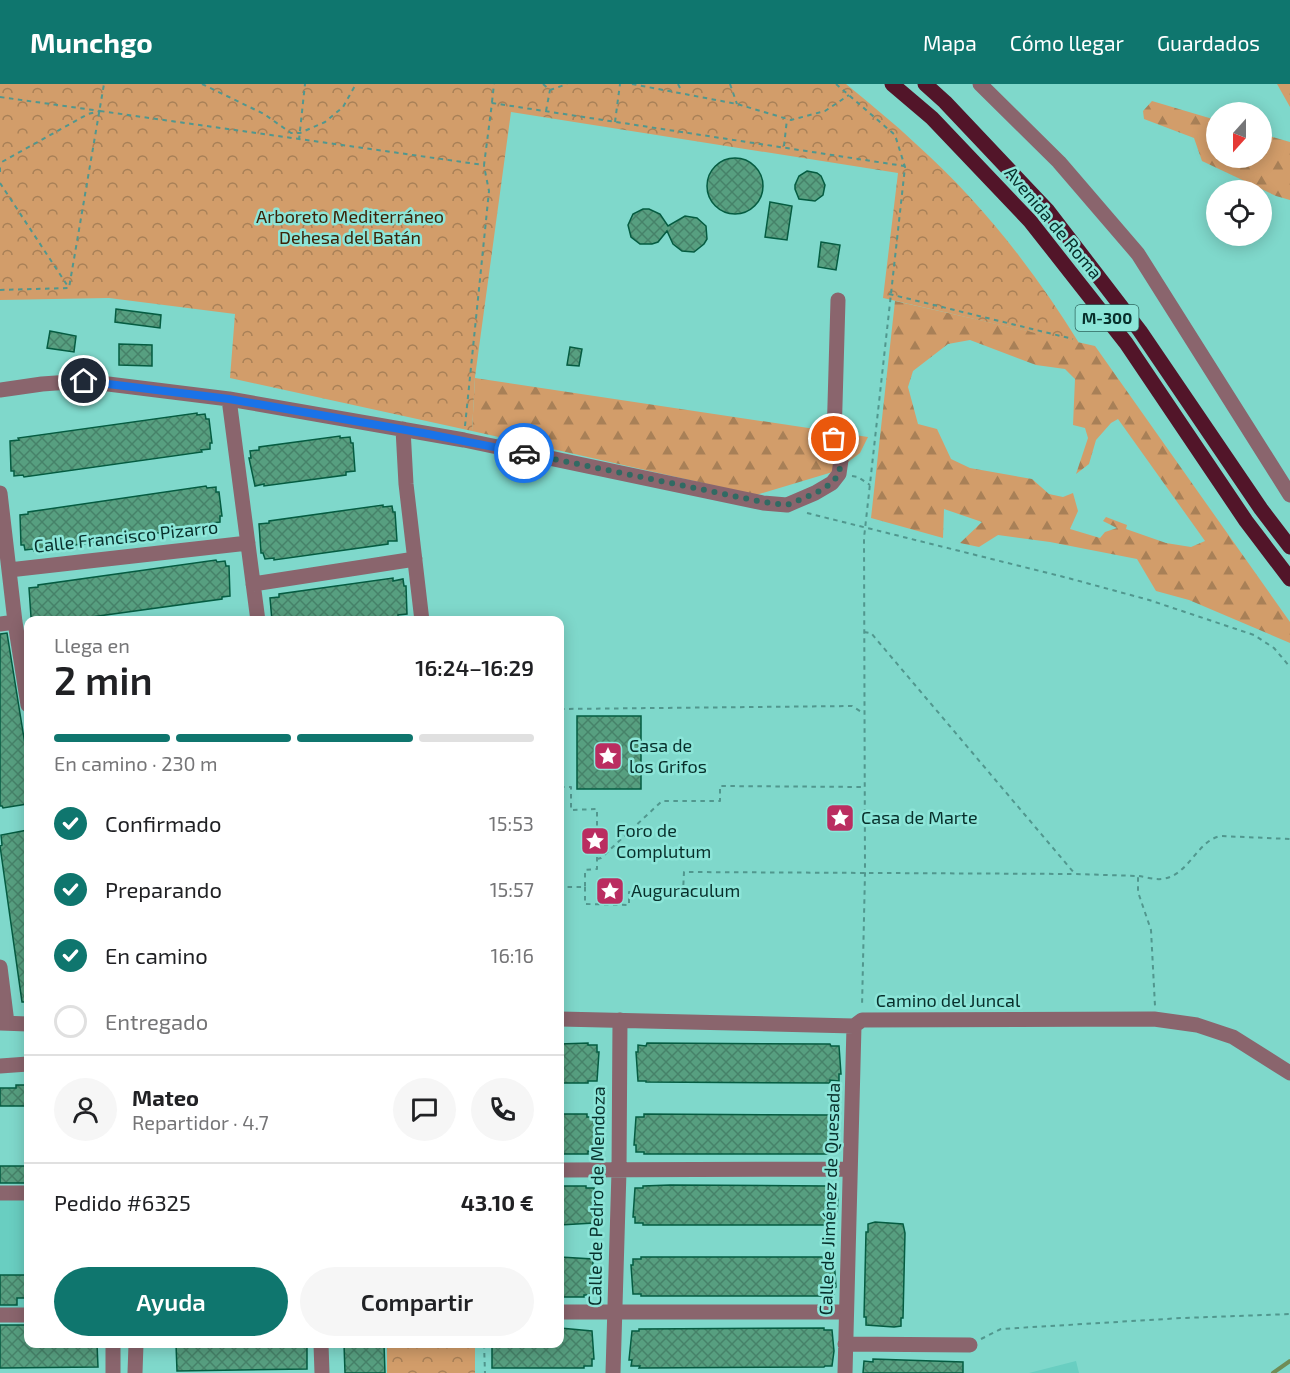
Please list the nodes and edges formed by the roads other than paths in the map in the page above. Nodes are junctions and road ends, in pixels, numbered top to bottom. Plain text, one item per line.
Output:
1 (892, 84) edge
2 (925, 84) edge
3 (980, 84) edge
4 (838, 300) dead end
5 (0, 390) edge
6 (229, 399) junction
7 (403, 429) junction
8 (0, 492) edge
9 (1290, 495) edge
10 (248, 543) junction
11 (1290, 547) edge
12 (415, 559) junction
13 (9, 570) junction
14 (1290, 579) edge
15 (253, 584) junction
16 (257, 616) edge
17 (421, 616) edge
18 (8, 623) edge
19 (24, 689) edge
20 (0, 967) edge
21 (564, 1019) edge
22 (620, 1020) junction
23 (4, 1023) edge
24 (858, 1023) junction
25 (24, 1024) edge
26 (24, 1064) edge
27 (0, 1065) edge
28 (1290, 1073) edge
29 (850, 1169) junction
30 (564, 1170) edge
31 (619, 1171) junction
32 (0, 1193) edge
33 (24, 1193) edge
34 (564, 1312) edge
35 (614, 1312) junction
36 (846, 1312) junction
37 (0, 1315) edge
38 (24, 1315) edge
39 (845, 1344) junction
40 (970, 1345) road end
41 (113, 1348) edge
42 (136, 1348) edge
43 (321, 1348) edge
44 (113, 1373) edge
45 (135, 1373) edge
46 (322, 1373) edge
47 (613, 1373) edge
48 (845, 1373) edge

1 - 14 main road, Avenida de Roma / M-300
2 - 11 main road, Avenida de Roma / M-300
3 - 9 street
4 - 7 street
5 - 6 street
6 - 7 street
6 - 10 street
7 - 12 street
8 - 13 street
10 - 13 street, Calle Francisco Pizarro
10 - 15 street
12 - 15 street
12 - 17 street
13 - 18 street
15 - 16 street
18 - 19 street
20 - 23 street
21 - 22 street, Camino del Juncal
22 - 24 street, Camino del Juncal
22 - 31 street, Calle de Pedro de Mendoza
23 - 25 street
24 - 28 street, Camino del Juncal
24 - 29 street, Calle de Jiménez de Quesada
26 - 27 street
29 - 31 street
29 - 36 street, Calle de Jiménez de Quesada
30 - 31 street
31 - 35 street, Calle de Pedro de Mendoza
32 - 33 street
34 - 35 street
35 - 36 street
35 - 47 street, Calle de Pedro de Mendoza
36 - 39 street, Calle de Jiménez de Quesada
37 - 38 street
39 - 40 street
39 - 48 street, Calle de Jiménez de Quesada
41 - 44 street
42 - 45 street
43 - 46 street

